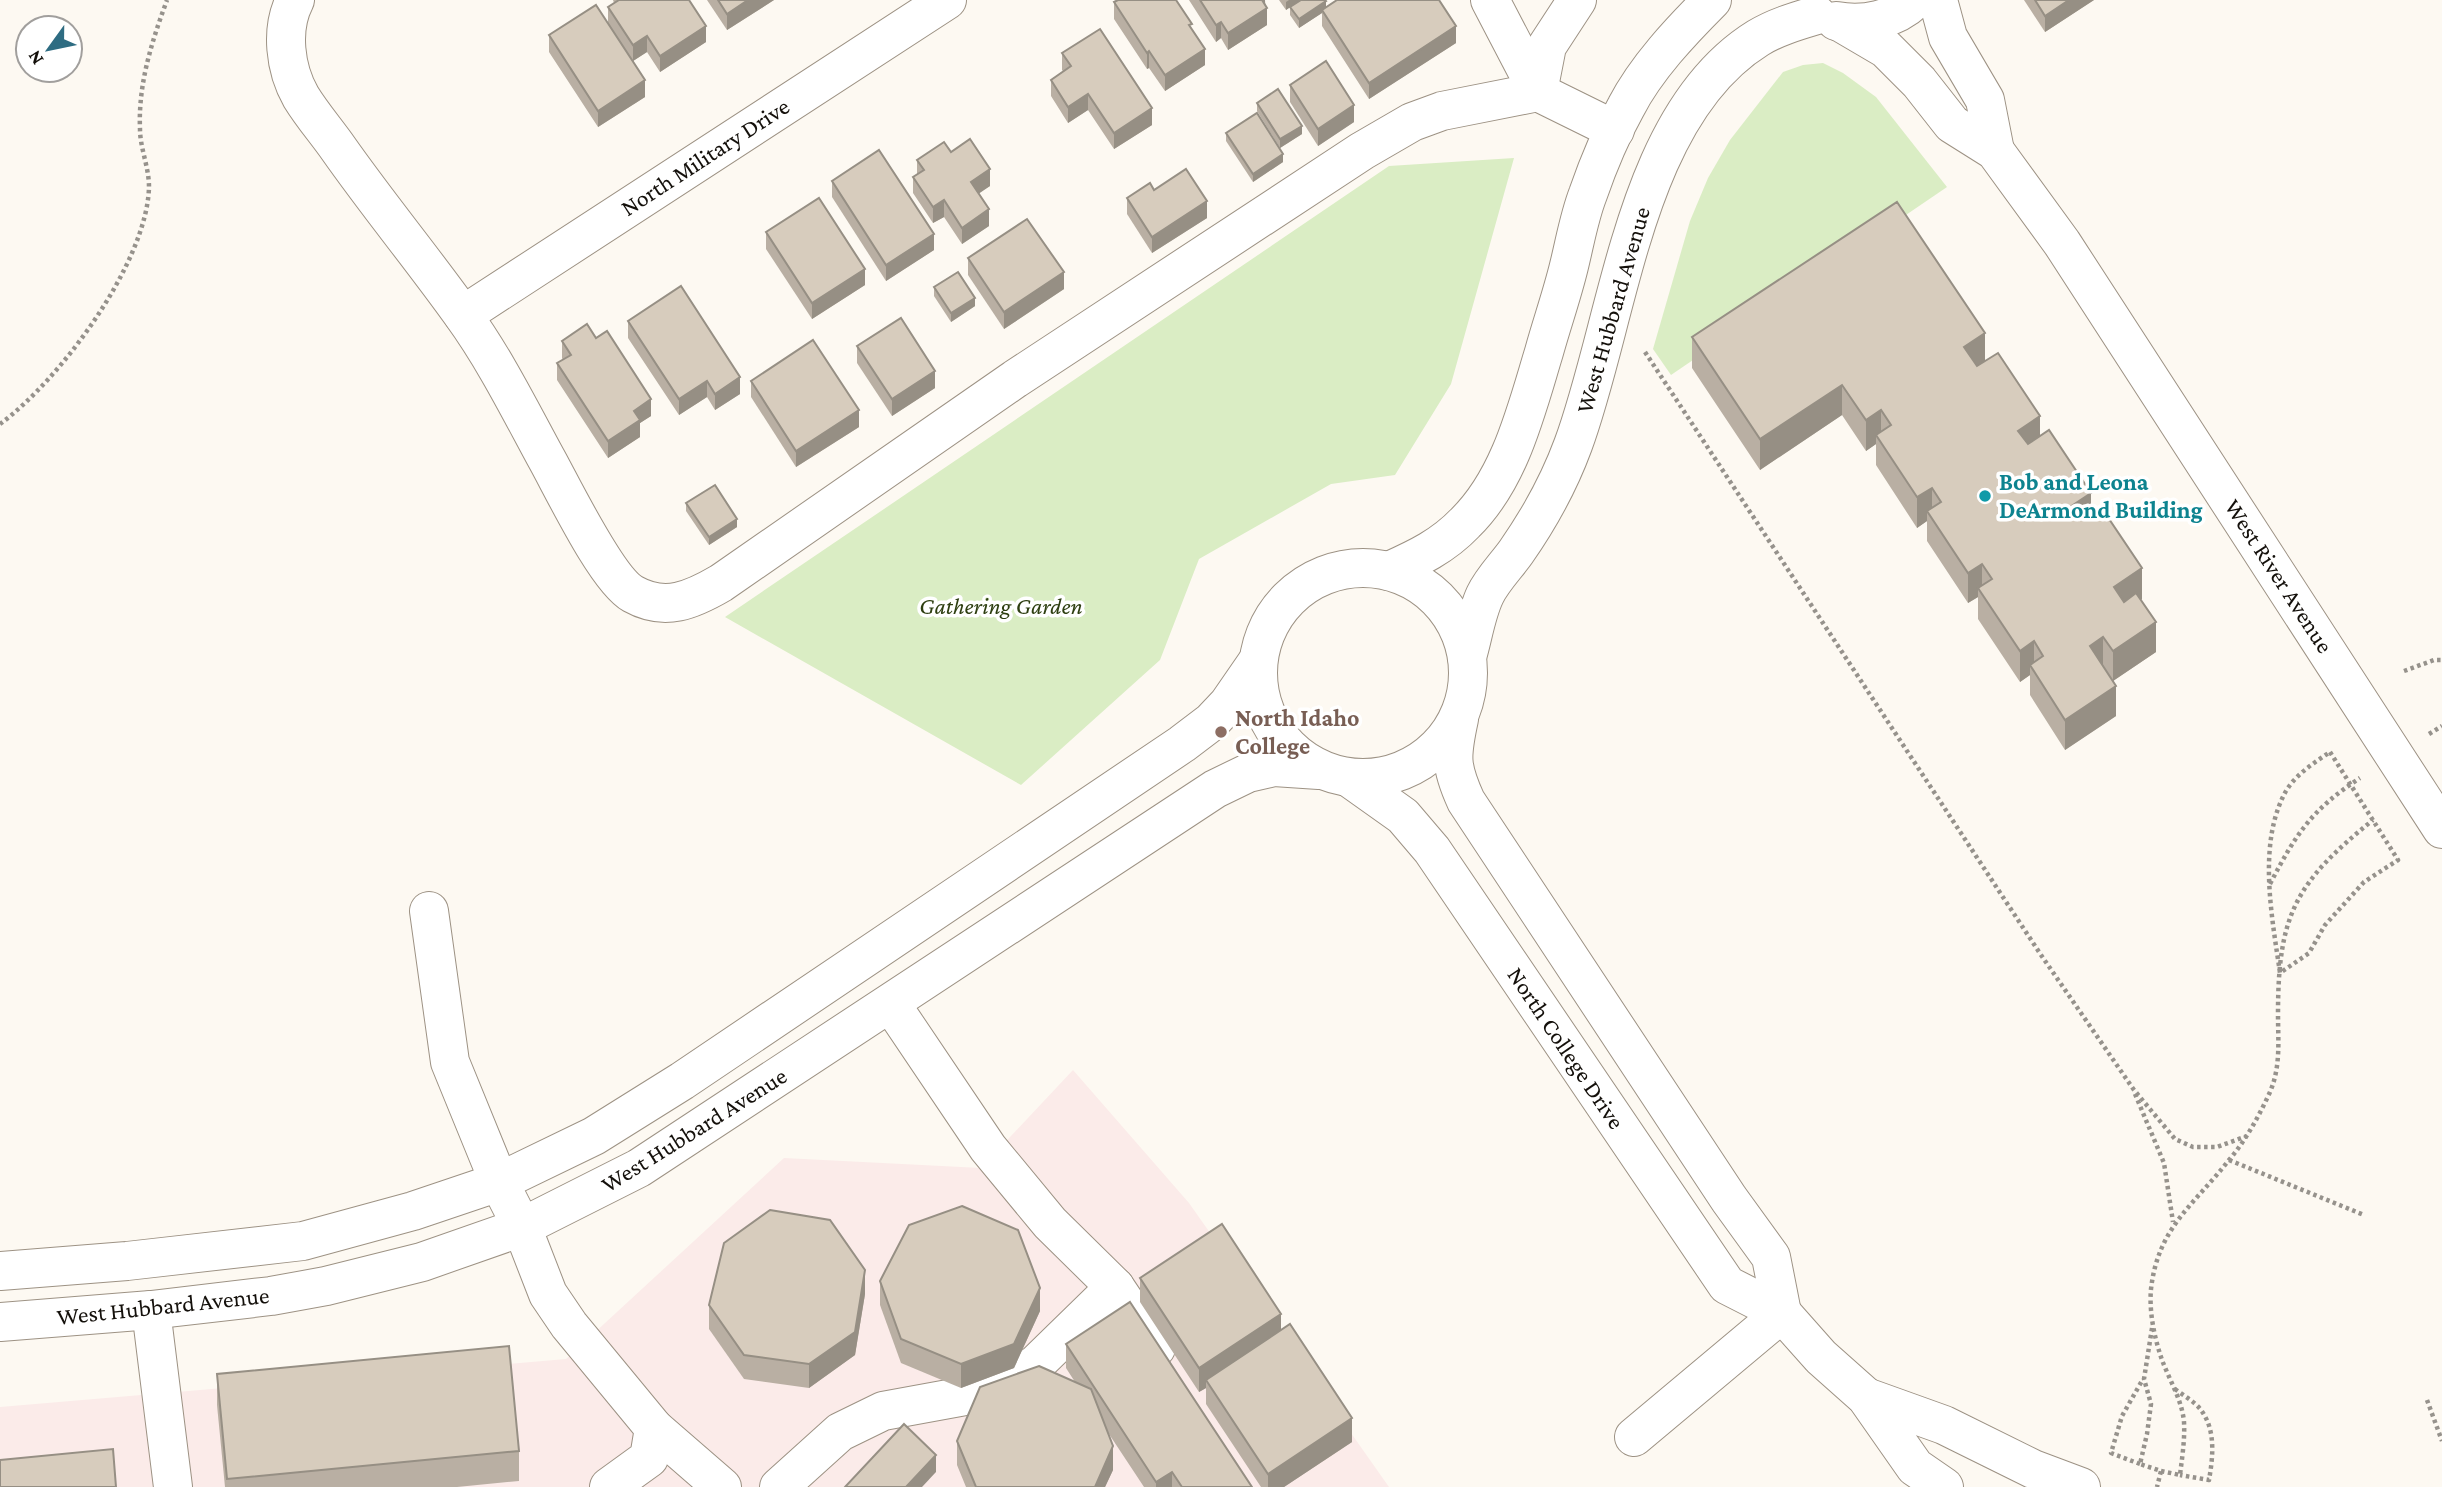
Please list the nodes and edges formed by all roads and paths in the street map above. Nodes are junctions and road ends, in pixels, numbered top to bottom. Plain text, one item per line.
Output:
1 (167, 0) edge
2 (295, 0) edge
3 (947, 0) edge
4 (1490, 0) edge
5 (1577, 0) edge
6 (1712, 0) edge
7 (1915, 0) edge
8 (1938, 0) edge
9 (1817, 12) edge
10 (1538, 92) junction
11 (1615, 130) junction
12 (1995, 151) junction
13 (463, 315) junction
14 (1643, 349) dead end
15 (0, 424) edge
16 (1390, 571) junction
17 (1468, 657) junction
18 (2442, 660) edge
19 (1257, 662) junction
20 (2404, 671) dead end
21 (1459, 719) junction
22 (2442, 726) edge
23 (2395, 756) junction
24 (1335, 774) junction
25 (2351, 784) junction
26 (2373, 820) junction
27 (2442, 830) edge
28 (2268, 888) junction
29 (429, 911) dead end
30 (2280, 973) junction
31 (891, 1004) junction
32 (2134, 1090) junction
33 (2247, 1136) junction
34 (2229, 1160) junction
35 (499, 1182) junction
36 (2364, 1215) dead end
37 (2174, 1223) junction
38 (522, 1227) junction
39 (0, 1271) edge
40 (1115, 1287) junction
41 (151, 1310) junction
42 (1782, 1313) junction
43 (0, 1322) edge
44 (2153, 1324) junction
45 (1174, 1376) edge
46 (2144, 1379) junction
47 (2175, 1389) junction
48 (1866, 1397) junction
49 (2427, 1400) dead end
50 (654, 1428) junction
51 (1634, 1437) dead end
52 (2442, 1441) edge
53 (2140, 1464) junction
54 (2161, 1471) junction
55 (2180, 1475) junction
56 (173, 1487) edge
57 (609, 1487) edge
58 (722, 1487) edge
59 (779, 1487) edge
60 (1944, 1487) edge
61 (2081, 1487) edge
62 (2157, 1487) edge

1 - 15 path
2 - 13 street
3 - 13 street, North Military Drive
4 - 10 street
5 - 10 street
6 - 11 street
7 - 9 street, West Hubbard Avenue
8 - 12 street, West River Avenue
9 - 12 street, West River Avenue
9 - 17 street, West Hubbard Avenue
10 - 11 street
10 - 13 street
11 - 16 street
12 - 23 street, West River Avenue
14 - 32 path
16 - 17 street
16 - 19 street
17 - 21 street
18 - 20 path
19 - 24 street
19 - 35 street, West Hubbard Avenue
21 - 24 street
21 - 42 street
22 - 23 path
23 - 25 path
23 - 27 street, West River Avenue
24 - 31 street, West Hubbard Avenue
24 - 42 street, North College Drive
25 - 26 path
25 - 28 path
25 - 28 path
26 - 30 path
26 - 30 path
28 - 30 path
29 - 35 street
30 - 33 path
31 - 38 street, West Hubbard Avenue
31 - 40 street
32 - 33 path
32 - 37 path
33 - 34 path
34 - 36 path
34 - 37 path
35 - 38 street
35 - 39 street, West Hubbard Avenue
37 - 44 path
38 - 41 street, West Hubbard Avenue
38 - 50 street
40 - 45 street
40 - 59 street
41 - 43 street, West Hubbard Avenue
41 - 56 street
42 - 48 street, North College Drive
42 - 51 street
44 - 46 path
44 - 47 path
46 - 53 path
46 - 53 path
47 - 55 path
47 - 55 path
48 - 60 street, North College Drive
48 - 61 street, North College Drive
49 - 52 path
50 - 57 street
50 - 58 street
53 - 54 path
54 - 55 path
54 - 62 path

